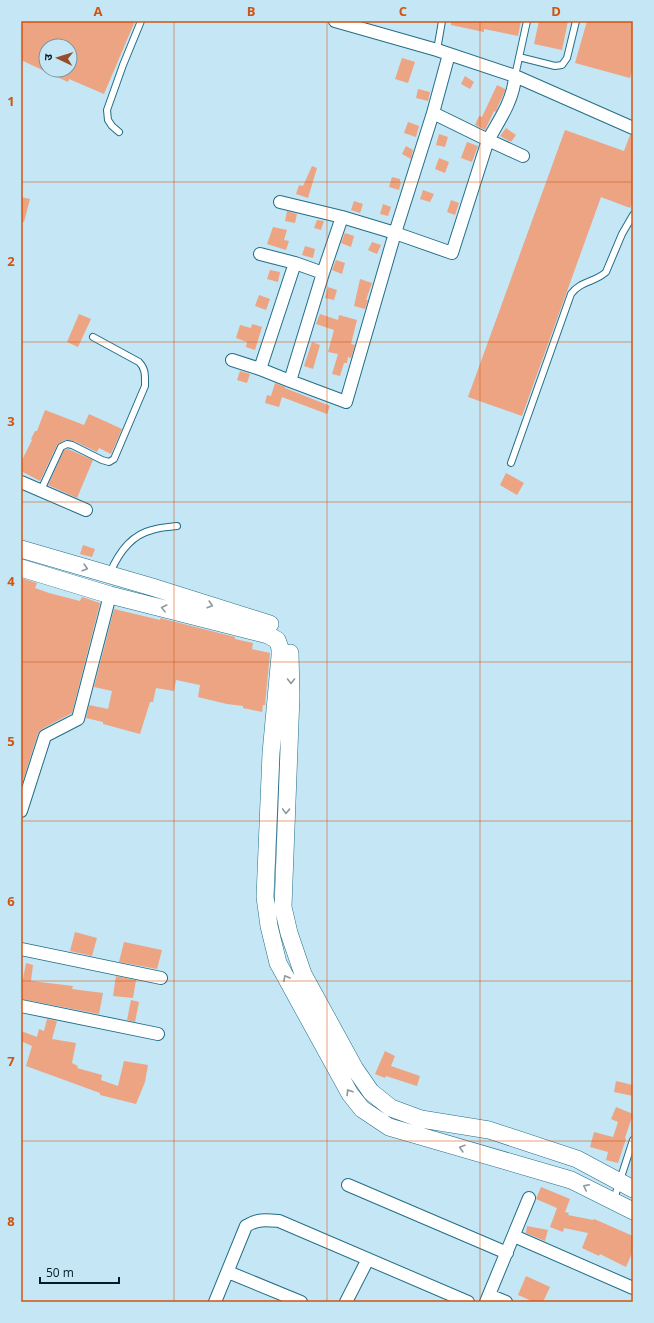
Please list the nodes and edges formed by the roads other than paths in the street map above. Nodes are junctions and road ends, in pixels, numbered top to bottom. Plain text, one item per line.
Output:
1 (141, 21) edge
2 (335, 21) edge
3 (442, 21) edge
4 (527, 21) edge
5 (576, 21) edge
6 (443, 52) junction
7 (519, 57) junction
8 (514, 76) junction
9 (434, 113) junction
10 (633, 128) edge
11 (119, 132) dead end
12 (488, 140) junction
13 (523, 156) dead end
14 (280, 202) dead end
15 (633, 215) edge
16 (342, 217) junction
17 (395, 233) junction
18 (260, 254) dead end
19 (295, 263) junction
20 (323, 272) junction
21 (93, 337) dead end
22 (232, 360) dead end
23 (260, 369) junction
24 (290, 381) junction
25 (512, 463) dead end
26 (21, 482) edge
27 (41, 490) junction
28 (86, 510) dead end
29 (177, 526) dead end
30 (21, 549) edge
31 (58, 560) junction
32 (21, 568) edge
33 (110, 575) junction
34 (52, 578) junction
35 (110, 595) junction
36 (21, 811) edge
37 (21, 949) edge
38 (161, 978) dead end
39 (21, 1006) edge
40 (158, 1034) dead end
41 (633, 1140) edge
42 (348, 1185) dead end
43 (626, 1185) edge
44 (529, 1198) dead end
45 (613, 1201) junction
46 (633, 1211) edge
47 (514, 1236) junction
48 (507, 1252) junction
49 (368, 1259) junction
50 (228, 1272) junction
51 (633, 1288) edge
52 (488, 1299) edge
53 (215, 1302) edge
54 (301, 1302) edge
55 (346, 1302) edge
56 (468, 1302) edge
57 (506, 1302) edge

1 - 11 lane
2 - 6 street
3 - 6 lane
4 - 7 lane
5 - 7 lane
6 - 8 street
6 - 9 street
7 - 8 lane
8 - 10 street
8 - 12 street
9 - 12 street
9 - 17 street
12 - 13 street
12 - 17 street
14 - 16 street
15 - 25 lane
16 - 17 street
16 - 20 street
17 - 24 street
18 - 19 street
19 - 20 street
19 - 23 street
20 - 24 street
21 - 27 lane
22 - 23 street
23 - 24 street
26 - 27 street
27 - 28 street
29 - 33 lane
30 - 31 street
31 -> 33 street
31 - 34 street
32 - 34 street
33 -> 43 street
34 - 35 street
35 - 36 street
45 -> 35 street
37 - 38 street
39 - 40 street
41 - 43 lane
42 - 48 street
43 - 45 lane
44 - 47 street
45 - 46 street
47 - 48 street
47 - 51 street
48 - 52 street
49 - 50 street
49 - 55 street
49 - 56 street
50 - 53 street
50 - 54 street
52 - 57 street

